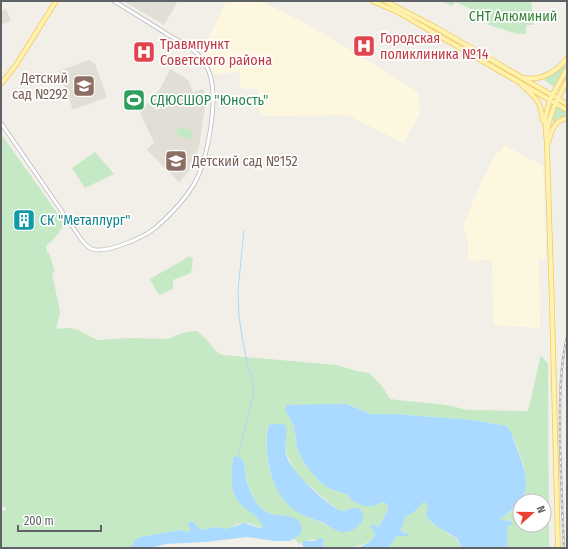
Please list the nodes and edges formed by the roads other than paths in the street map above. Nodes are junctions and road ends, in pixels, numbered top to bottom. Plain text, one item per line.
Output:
1 (56, 1) edge
2 (114, 1) edge
3 (372, 1) edge
4 (385, 1) edge
5 (567, 58) edge
6 (567, 69) edge
7 (521, 77) junction
8 (567, 81) edge
9 (519, 82) junction
10 (1, 84) edge
11 (552, 97) junction
12 (557, 100) junction
13 (567, 104) edge
14 (567, 110) edge
15 (567, 118) edge
16 (1, 124) edge
17 (547, 147) junction
18 (558, 548) edge

1 - 10 main road
2 - 16 street
3 - 9 main road
4 - 7 main road
5 - 7 main road
6 - 11 main road
7 - 11 main road
8 - 12 main road
9 - 11 main road
9 - 17 main road
11 - 12 main road
11 - 17 main road
12 - 13 main road
12 - 14 main road
12 - 17 main road
15 - 17 main road
17 - 18 main road

